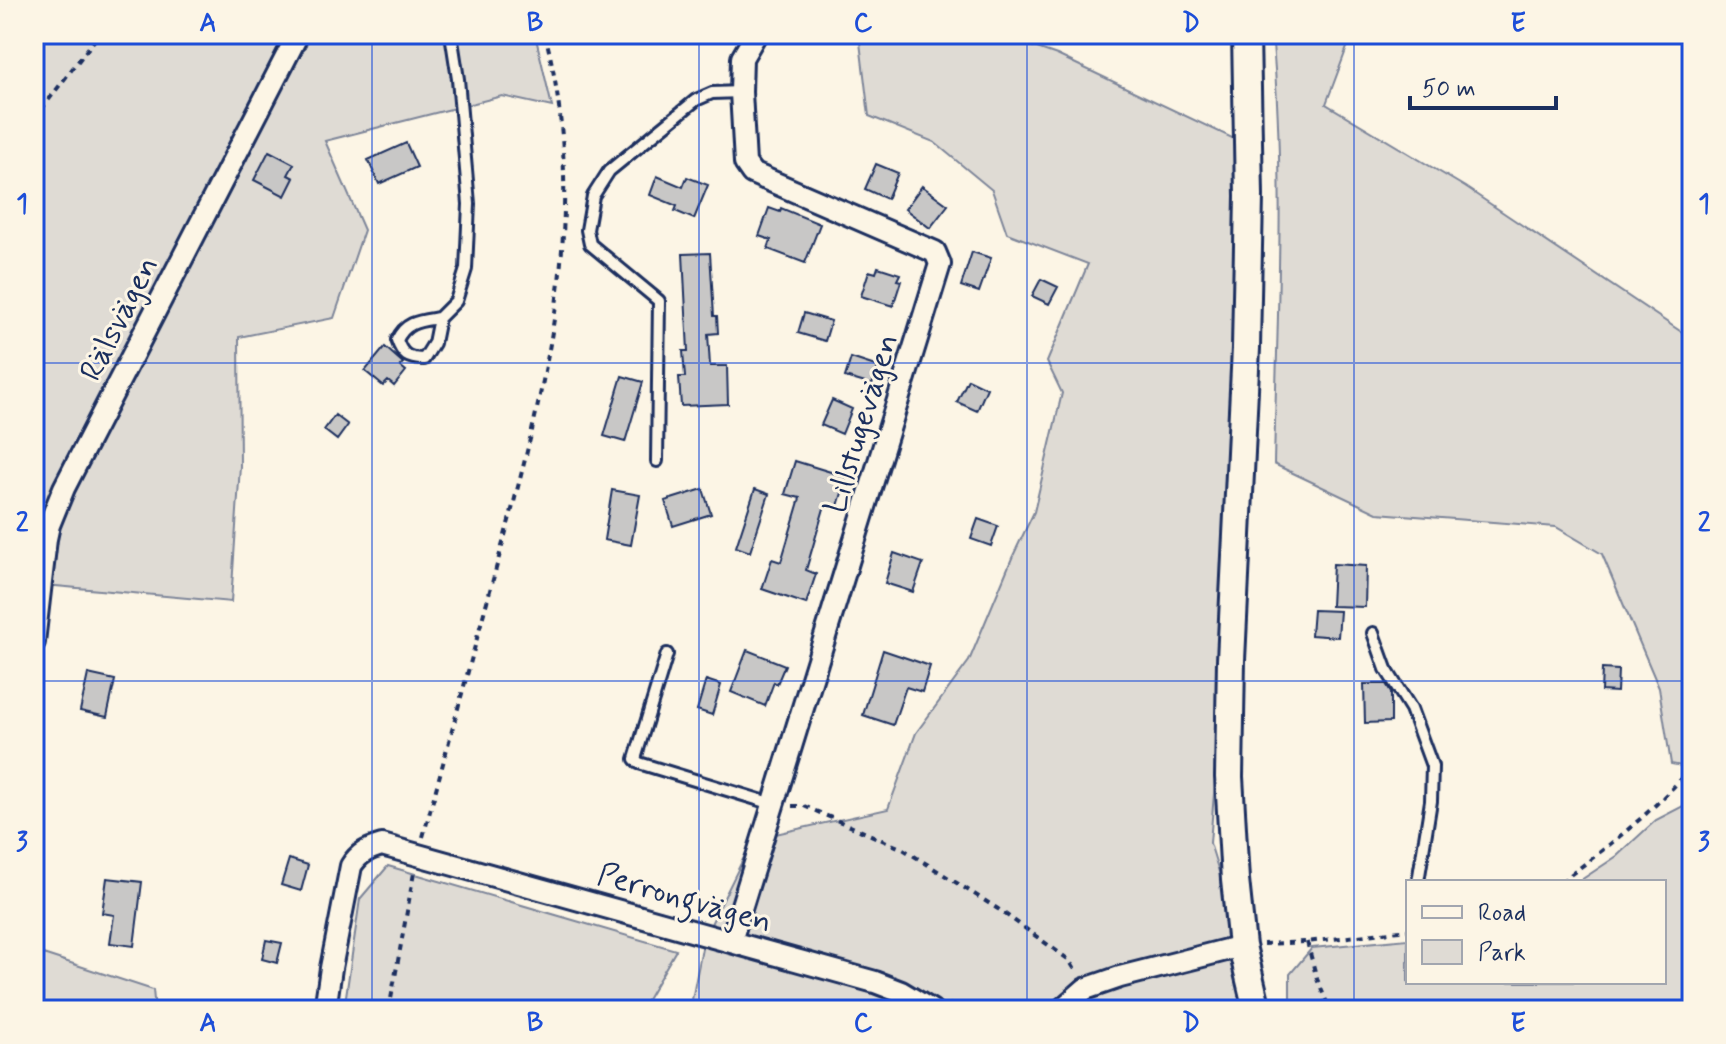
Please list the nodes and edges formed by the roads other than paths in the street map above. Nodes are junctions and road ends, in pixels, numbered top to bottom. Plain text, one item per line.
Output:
1 (298, 34) edge
2 (451, 34) edge
3 (756, 34) edge
4 (1246, 34) edge
5 (741, 92) junction
6 (439, 318) junction
7 (657, 461) dead end
8 (1373, 633) dead end
9 (34, 642) edge
10 (667, 654) dead end
11 (773, 804) junction
12 (1418, 880) edge
13 (731, 941) junction
14 (1242, 946) junction
15 (325, 1010) edge
16 (931, 1010) edge
17 (1061, 1010) edge
18 (1257, 1010) edge

1 - 9 street, Rälsvägen
2 - 6 lane
3 - 5 street, Lillstugevägen
4 - 14 street
5 - 7 lane
5 - 11 street, Lillstugevägen
6 - 6 lane
8 - 12 lane
10 - 11 lane
11 - 13 street, Lillstugevägen
13 - 15 street, Perrongvägen
13 - 16 street, Perrongvägen
14 - 17 street
14 - 18 street

